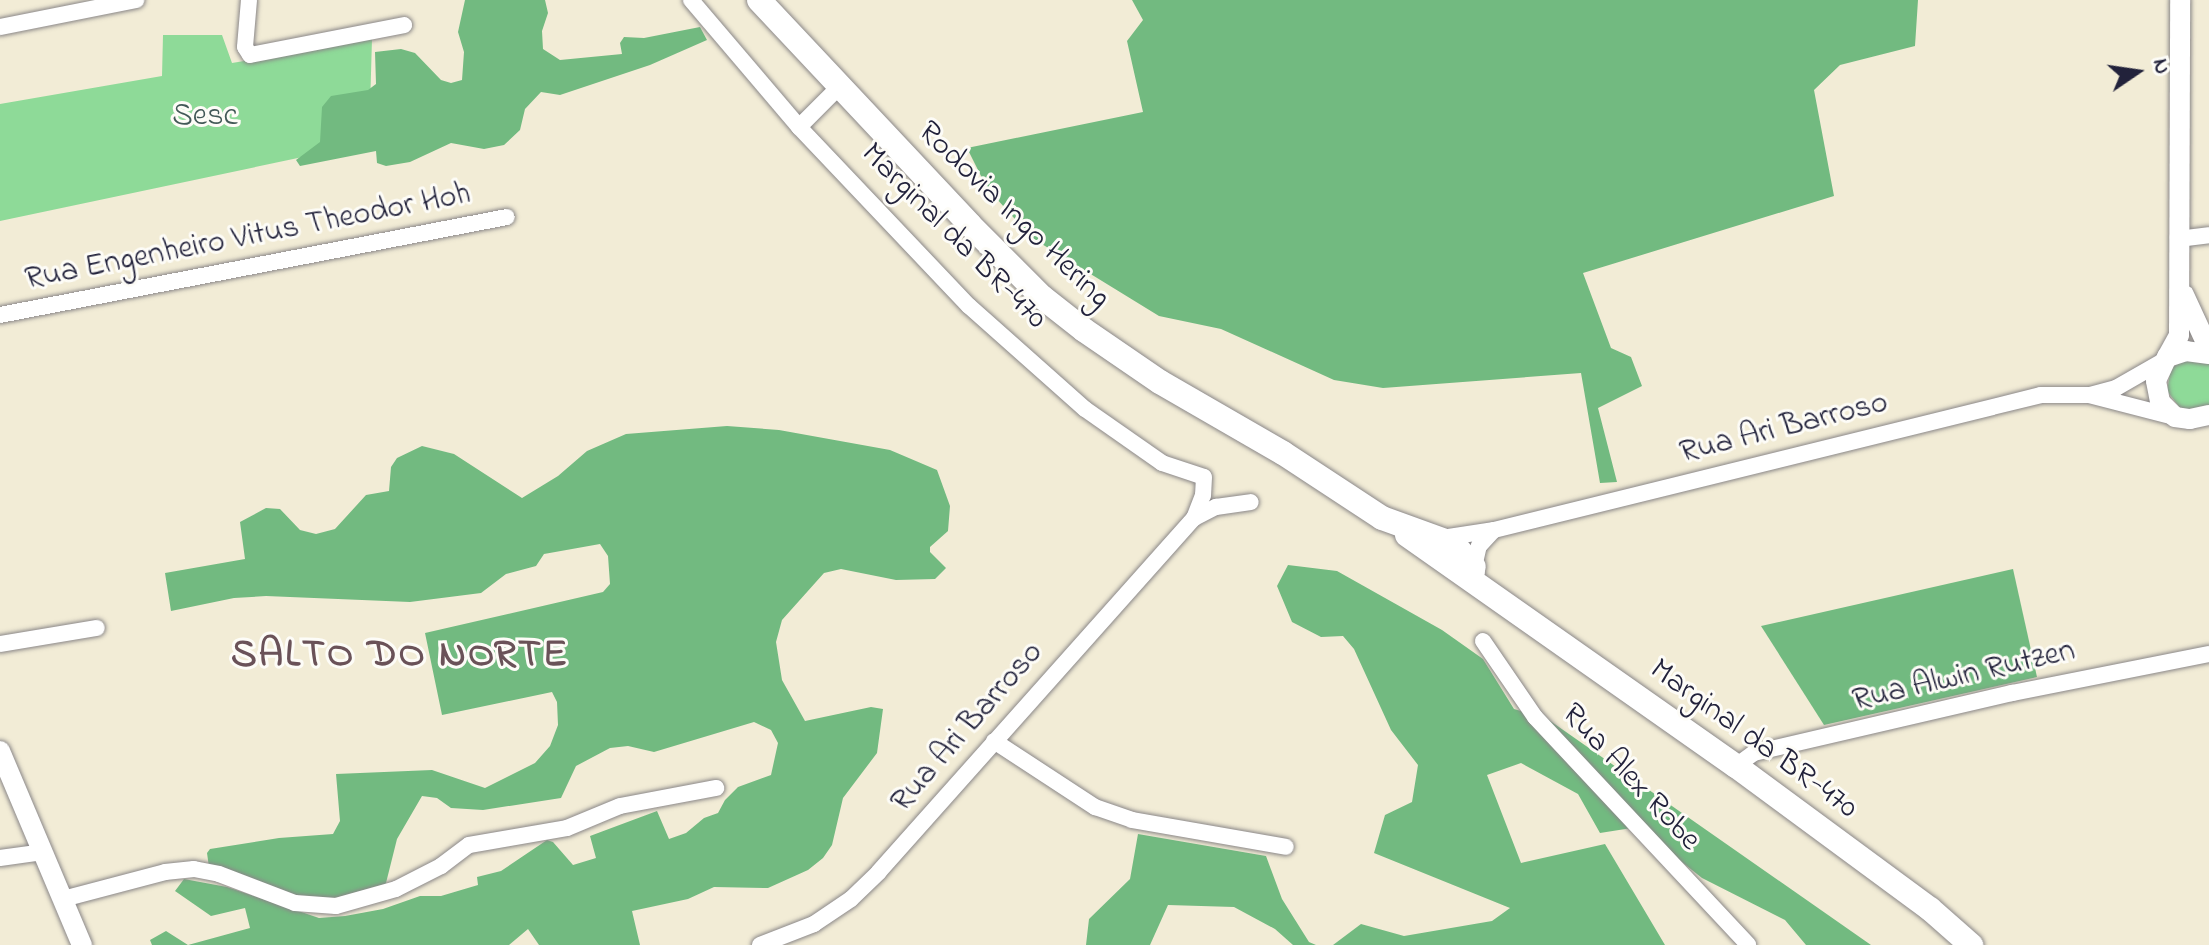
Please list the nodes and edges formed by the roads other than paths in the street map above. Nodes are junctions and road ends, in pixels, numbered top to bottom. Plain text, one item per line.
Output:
1 (136, 0) edge
2 (249, 0) edge
3 (691, 0) edge
4 (759, 0) edge
5 (2180, 0) edge
6 (404, 25) dead end
7 (0, 27) edge
8 (839, 87) junction
9 (799, 127) junction
10 (507, 217) dead end
11 (2209, 235) edge
12 (2178, 239) junction
13 (2179, 283) junction
14 (0, 315) edge
15 (2209, 352) edge
16 (2165, 359) junction
17 (2089, 395) junction
18 (2209, 415) edge
19 (2179, 418) junction
20 (2209, 434) edge
21 (1204, 477) joint
22 (1251, 502) dead end
23 (1194, 518) junction
24 (1382, 518) junction
25 (1494, 530) junction
26 (1442, 538) junction
27 (1474, 567) junction
28 (1491, 596) junction
29 (97, 628) dead end
30 (1483, 641) dead end
31 (0, 644) edge
32 (2209, 654) edge
33 (994, 741) junction
34 (0, 751) edge
35 (1736, 766) junction
36 (716, 788) dead end
37 (1286, 847) dead end
38 (43, 852) junction
39 (0, 858) edge
40 (63, 899) junction
41 (82, 945) edge
42 (760, 945) edge
43 (1748, 945) edge
44 (1971, 945) edge

1 - 7 street
2 - 6 street
3 - 9 street, Marginal da BR-470
4 - 8 highway, Rodovia Ingo Hering
5 - 12 main road
8 - 9 street
8 - 24 highway, Rodovia Ingo Hering
9 - 21 street, Marginal da BR-470
10 - 14 street, Rua Engenheiro Vitus Theodor Hoh
11 - 12 street
12 - 13 main road
13 - 15 main road
13 - 16 main road
15 - 16 main road
16 - 17 street, Rua Ari Barroso
16 - 19 main road
17 - 19 street, Rua Ari Barroso
17 - 25 street, Rua Ari Barroso
18 - 19 main road
19 - 20 main road
21 - 23 street, Rua Ari Barroso
22 - 23 street, Rua Ari Barroso
23 - 33 street, Rua Ari Barroso
24 - 26 highway
24 - 28 highway, Marginal da BR-470
25 - 26 street, Rua Ari Barroso
25 - 27 street
26 - 27 highway
27 - 28 street, Marginal da BR-470
28 - 35 highway, Marginal da BR-470
29 - 31 street
30 - 43 street, Rua Alex Robe
32 - 35 street, Rua Alwin Rutzen
33 - 37 street
33 - 42 street, Rua Ari Barroso
34 - 38 main road
35 - 44 highway, Marginal da BR-470
36 - 40 street
38 - 39 street
38 - 40 main road
40 - 41 main road

